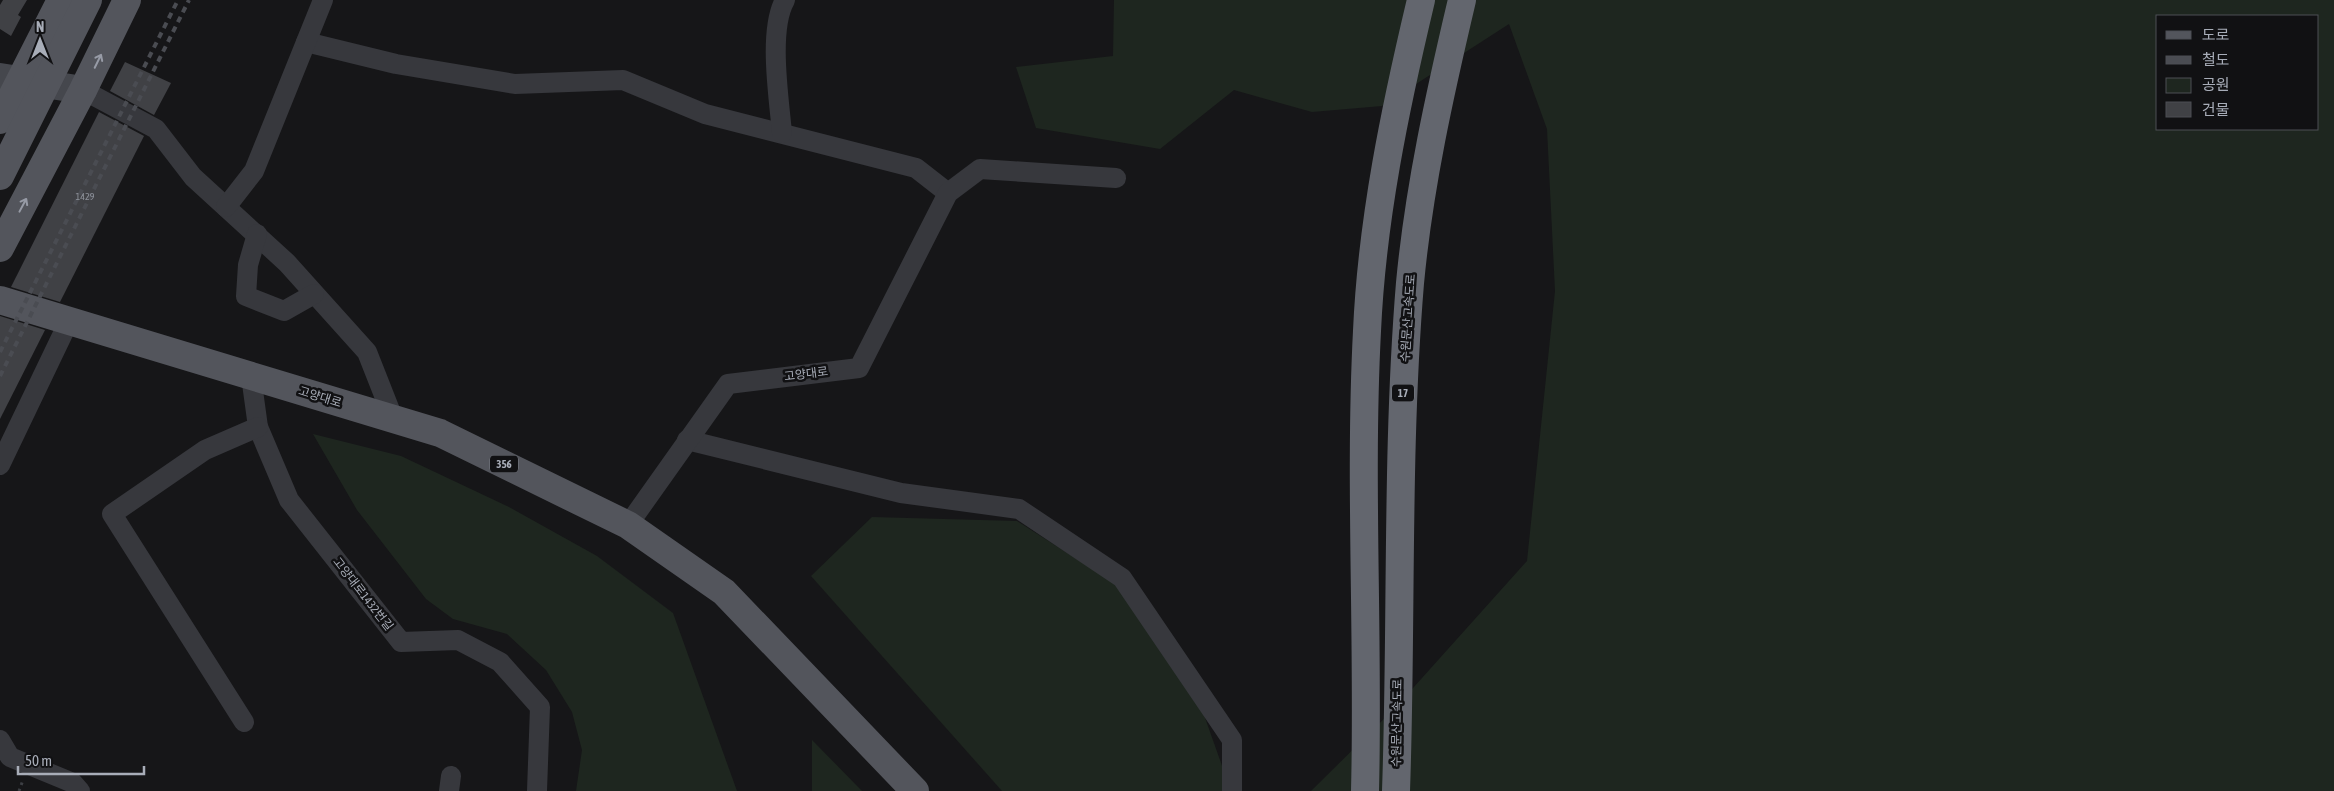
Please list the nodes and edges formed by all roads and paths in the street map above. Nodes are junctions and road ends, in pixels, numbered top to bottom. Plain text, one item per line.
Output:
1 (61, 0) edge
2 (88, 0) edge
3 (127, 0) edge
4 (323, 0) edge
5 (785, 0) edge
6 (1421, 0) edge
7 (1462, 0) edge
8 (306, 42) junction
9 (11, 78) edge
10 (83, 90) junction
11 (0, 120) edge
12 (782, 133) junction
13 (0, 176) edge
14 (1116, 178) dead end
15 (948, 193) junction
16 (226, 207) junction
17 (257, 234) junction
18 (0, 248) edge
19 (314, 294) junction
20 (0, 300) edge
21 (69, 321) junction
22 (251, 376) junction
23 (393, 418) junction
24 (258, 427) junction
25 (687, 440) junction
26 (0, 465) edge
27 (628, 525) junction
28 (244, 722) dead end
29 (0, 740) edge
30 (80, 791) edge
31 (537, 791) edge
32 (915, 791) edge
33 (1232, 791) edge
34 (1366, 791) edge
35 (1396, 791) edge

1 - 9 main road
2 - 13 main road, bridge
10 -> 3 main road
4 - 8 street
5 - 12 street
6 - 34 highway
7 - 35 highway, 수원문산고속도로 / 17
8 - 12 street
8 - 16 street
9 - 10 street
9 - 11 main road
10 - 16 street
18 -> 10 main road
12 - 15 street
14 - 15 street, 고양대로
15 - 25 street, 고양대로
16 - 17 street
17 - 19 street
17 - 19 street
19 - 23 street
20 - 21 main road, 고양대로 / 356
21 - 22 main road, 고양대로 / 356
21 - 26 street
22 - 23 main road, 고양대로 / 356
22 - 24 street, 고양대로1432번길
23 - 27 main road, 고양대로 / 356
24 - 28 street
24 - 31 street, 고양대로1432번길
25 - 27 street, 고양대로
25 - 33 street
27 - 32 main road, 고양대로 / 356
29 - 30 street

